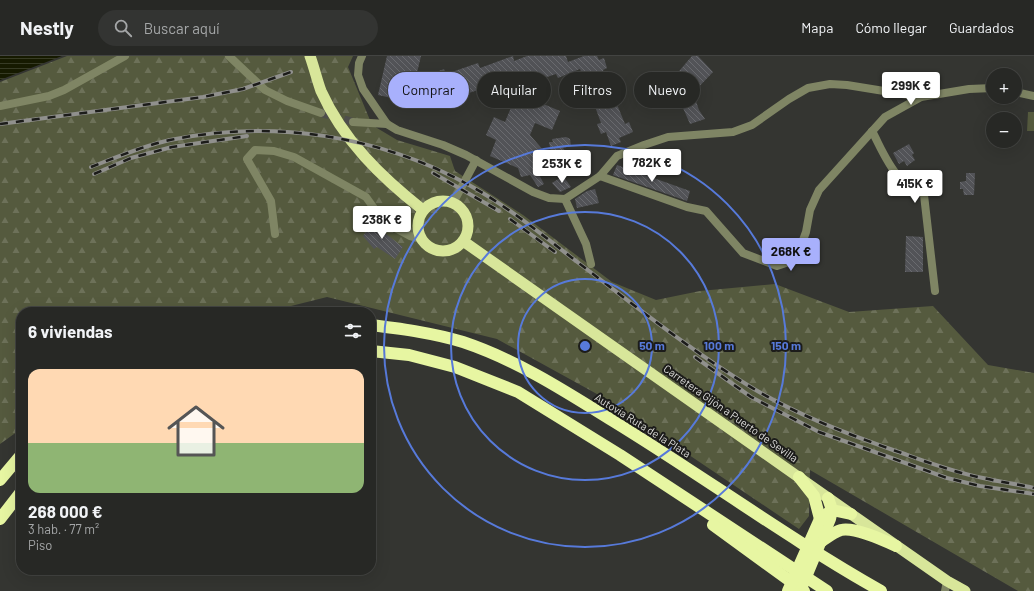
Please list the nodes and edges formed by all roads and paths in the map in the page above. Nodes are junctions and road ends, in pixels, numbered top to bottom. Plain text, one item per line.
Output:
1 (125, 56) edge
2 (229, 56) edge
3 (310, 56) edge
4 (362, 56) edge
5 (986, 88) edge
6 (1022, 93) edge
7 (1034, 96) edge
8 (922, 97) junction
9 (0, 106) edge
10 (321, 113) tunnel mouth
11 (353, 122) tunnel mouth
12 (387, 124) junction
13 (872, 131) junction
14 (476, 160) junction
15 (600, 176) junction
16 (565, 199) junction
17 (453, 203) junction
18 (423, 210) junction
19 (275, 234) dead end
20 (422, 239) junction
21 (463, 241) junction
22 (591, 264) dead end
23 (935, 291) dead end
24 (376, 327) edge
25 (376, 352) edge
26 (16, 461) edge
27 (798, 477) junction
28 (0, 480) edge
29 (16, 498) edge
30 (828, 498) junction
31 (832, 510) junction
32 (851, 514) junction
33 (0, 519) edge
34 (820, 520) junction
35 (822, 541) junction
36 (896, 546) junction
37 (786, 571) junction
38 (946, 586) edge
39 (788, 591) edge
40 (800, 591) edge
41 (804, 591) edge
42 (827, 591) edge
43 (881, 591) edge
44 (965, 591) edge

1 - 9 street
2 - 10 street
3 - 18 highway
4 - 12 street
5 - 8 street
6 - 7 street
8 - 13 street
8 - 15 street
11 - 12 street
12 - 14 street
13 - 15 street
13 - 23 street
14 - 16 street
14 - 17 street
15 - 16 street
16 - 22 street
17 - 18 highway
17 - 21 highway
18 - 20 highway
19 - 20 street
20 - 21 highway
21 - 27 highway, Carretera Gijón a Puerto de Sevilla
24 - 43 highway, Autovía Ruta de la Plata
25 - 37 highway
26 - 28 highway
27 - 30 highway, Carretera Gijón a Puerto de Sevilla
27 - 34 highway
29 - 33 highway
30 - 31 highway
30 - 32 highway, Carretera Gijón a Puerto de Sevilla
31 - 32 highway
31 - 34 highway
31 - 35 highway
32 - 36 highway, Carretera Gijón a Puerto de Sevilla
34 - 39 highway
35 - 36 highway
35 - 40 highway
36 - 38 highway, Carretera Gijón a Puerto de Sevilla
37 - 41 highway
37 - 42 highway
38 - 44 highway, Carretera Gijón a Puerto de Sevilla

